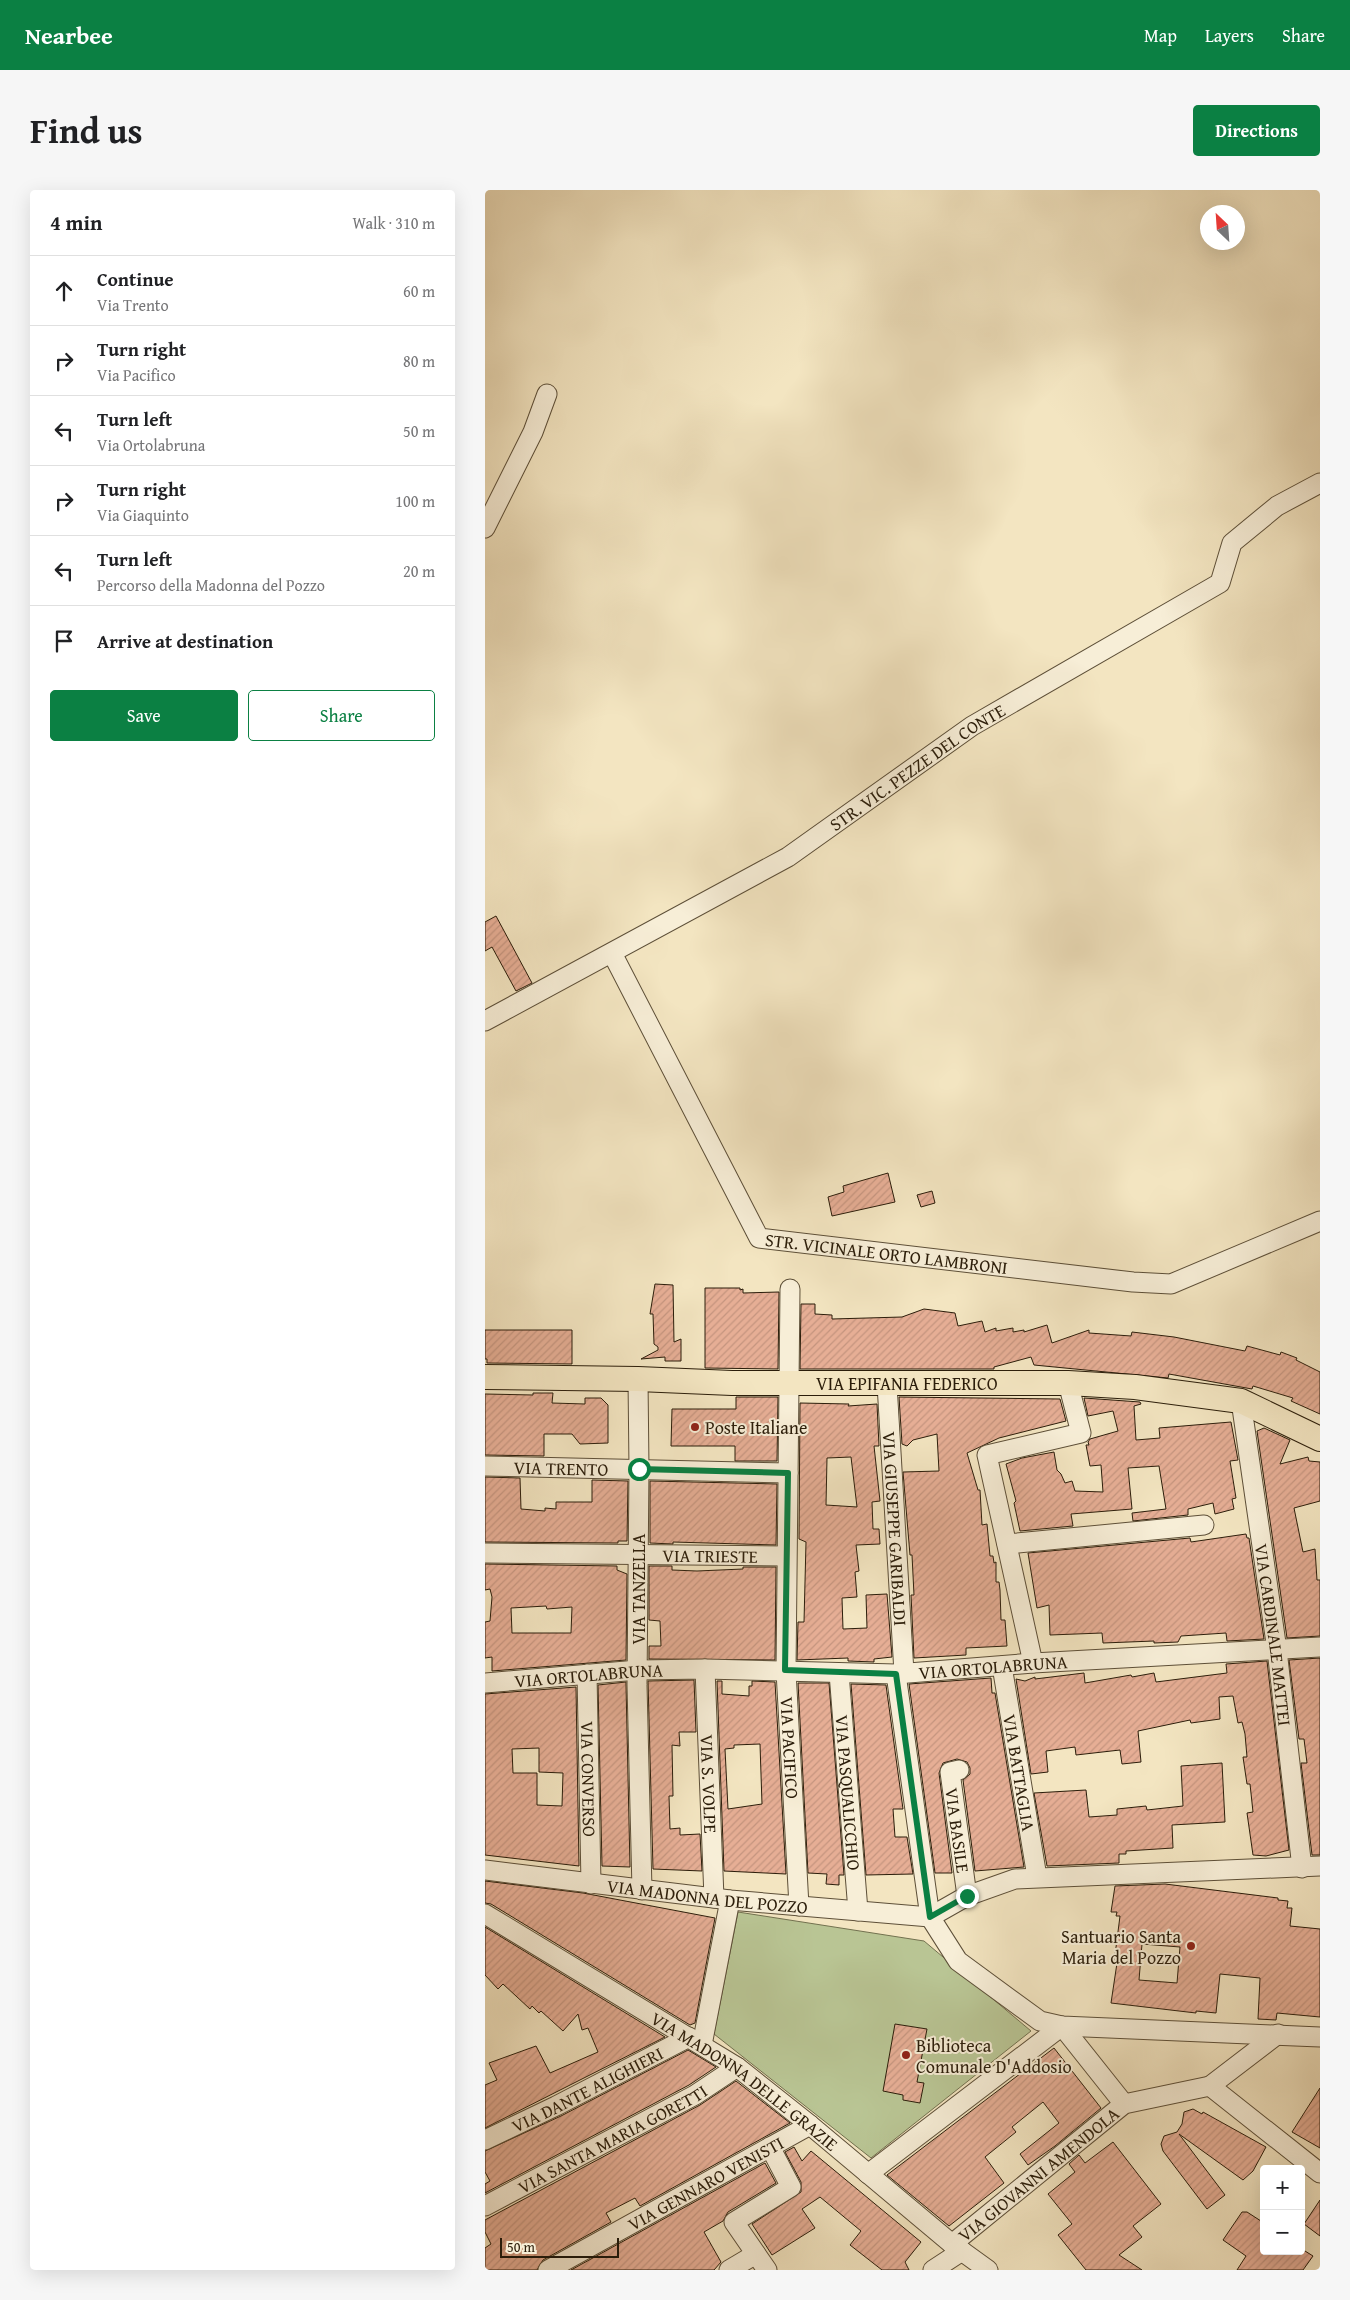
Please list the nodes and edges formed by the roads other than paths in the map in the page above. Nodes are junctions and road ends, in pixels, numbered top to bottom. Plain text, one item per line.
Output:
1 (547, 394) dead end
2 (1320, 483) edge
3 (485, 528) edge
4 (612, 953) junction
5 (485, 1021) edge
6 (1320, 1221) edge
7 (790, 1289) dead end
8 (485, 1377) edge
9 (637, 1379) junction
10 (1068, 1383) junction
11 (789, 1384) junction
12 (887, 1384) junction
13 (1241, 1401) junction
14 (1320, 1439) edge
15 (485, 1466) edge
16 (639, 1469) junction
17 (788, 1473) junction
18 (1204, 1525) dead end
19 (1007, 1544) junction
20 (485, 1553) edge
21 (639, 1554) junction
22 (786, 1556) junction
23 (1320, 1647) edge
24 (1277, 1650) junction
25 (1033, 1663) junction
26 (1002, 1666) junction
27 (705, 1669) junction
28 (638, 1670) junction
29 (785, 1670) junction
30 (839, 1673) junction
31 (900, 1673) junction
32 (587, 1674) junction
33 (485, 1682) edge
34 (959, 1770) dead end
35 (1311, 1867) edge
36 (485, 1870) edge
37 (1037, 1877) junction
38 (591, 1884) junction
39 (642, 1890) junction
40 (967, 1896) junction
41 (722, 1899) junction
42 (799, 1906) junction
43 (858, 1911) junction
44 (485, 1914) edge
45 (930, 1917) junction
46 (1062, 2026) junction
47 (1278, 2034) junction
48 (1320, 2037) edge
49 (695, 2041) junction
50 (737, 2067) junction
51 (1210, 2086) junction
52 (1124, 2104) junction
53 (810, 2125) junction
54 (485, 2140) edge
55 (770, 2147) junction
56 (1320, 2173) edge
57 (868, 2174) junction
58 (485, 2206) edge
59 (957, 2247) junction
60 (756, 2254) junction
61 (547, 2270) edge
62 (729, 2270) edge
63 (767, 2270) edge
64 (933, 2270) edge
65 (988, 2270) edge

1 - 3 street
2 - 4 street, STR. VIC. PEZZE DEL CONTE
4 - 5 street, STR. VIC. PEZZE DEL CONTE
4 - 6 street, STR. VICINALE ORTO LAMBRONI
7 - 11 street, VIA PACIFICO
8 - 9 main road, VIA EPIFANIA FEDERICO
9 - 11 main road, VIA EPIFANIA FEDERICO
9 - 16 street, VIA TANZELLA
10 - 12 main road, VIA EPIFANIA FEDERICO
10 - 13 main road, VIA EPIFANIA FEDERICO
10 - 19 street
11 - 12 main road, VIA EPIFANIA FEDERICO
11 - 17 street, VIA PACIFICO
12 - 31 street, VIA GIUSEPPE GARIBALDI
13 - 14 main road, VIA EPIFANIA FEDERICO
13 - 24 street, VIA CARDINALE MATTEI
15 - 16 street, VIA TRENTO
16 - 17 street, VIA TRENTO
16 - 21 street, VIA TANZELLA
17 - 22 street, VIA PACIFICO
18 - 19 street
19 - 25 street
20 - 21 street, VIA TRIESTE
21 - 22 street, VIA TRIESTE
21 - 28 street, VIA TANZELLA
22 - 29 street, VIA PACIFICO
23 - 24 street, VIA ORTOLABRUNA
24 - 25 street, VIA ORTOLABRUNA
24 - 35 street, VIA CARDINALE MATTEI
25 - 26 street, VIA ORTOLABRUNA
26 - 31 street, VIA ORTOLABRUNA
26 - 37 street, VIA BATTAGLIA
27 - 28 street, VIA ORTOLABRUNA
27 - 29 street, VIA ORTOLABRUNA
27 - 41 street, VIA S. VOLPE
28 - 32 street, VIA ORTOLABRUNA
28 - 39 street, VIA TANZELLA
29 - 30 street, VIA ORTOLABRUNA
29 - 42 street, VIA PACIFICO
30 - 31 street, VIA ORTOLABRUNA
30 - 43 street, VIA PASQUALICCHIO
31 - 45 street, VIA GIUSEPPE GARIBALDI
32 - 33 street, VIA ORTOLABRUNA
32 - 38 street, VIA CONVERSO
34 - 40 street, VIA BASILE
35 - 37 street
36 - 38 street, VIA MADONNA DEL POZZO
37 - 40 street
38 - 39 street, VIA MADONNA DEL POZZO
39 - 41 street, VIA MADONNA DEL POZZO
40 - 45 street
41 - 42 street, VIA MADONNA DEL POZZO
41 - 49 street, VIA S. VOLPE
42 - 43 street, VIA MADONNA DEL POZZO
43 - 45 street, VIA MADONNA DEL POZZO
44 - 49 street, VIA MADONNA DELLE GRAZIE
45 - 46 street
46 - 47 street
46 - 52 street
46 - 57 street
47 - 48 street
47 - 51 street
49 - 50 street, VIA MADONNA DELLE GRAZIE
49 - 54 street, VIA DANTE ALIGHIERI
50 - 53 street, VIA MADONNA DELLE GRAZIE
50 - 58 street, VIA SANTA MARIA GORETTI
51 - 52 street
51 - 56 street
52 - 59 street, VIA GIOVANNI AMENDOLA
53 - 55 street, VIA GENNARO VENISTI
53 - 57 street, VIA MADONNA DELLE GRAZIE
55 - 60 street
55 - 61 street, VIA GENNARO VENISTI
57 - 59 street, VIA MADONNA DELLE GRAZIE
59 - 64 street, VIA GIOVANNI AMENDOLA
59 - 65 street, VIA MADONNA DELLE GRAZIE
60 - 62 street
60 - 63 street

